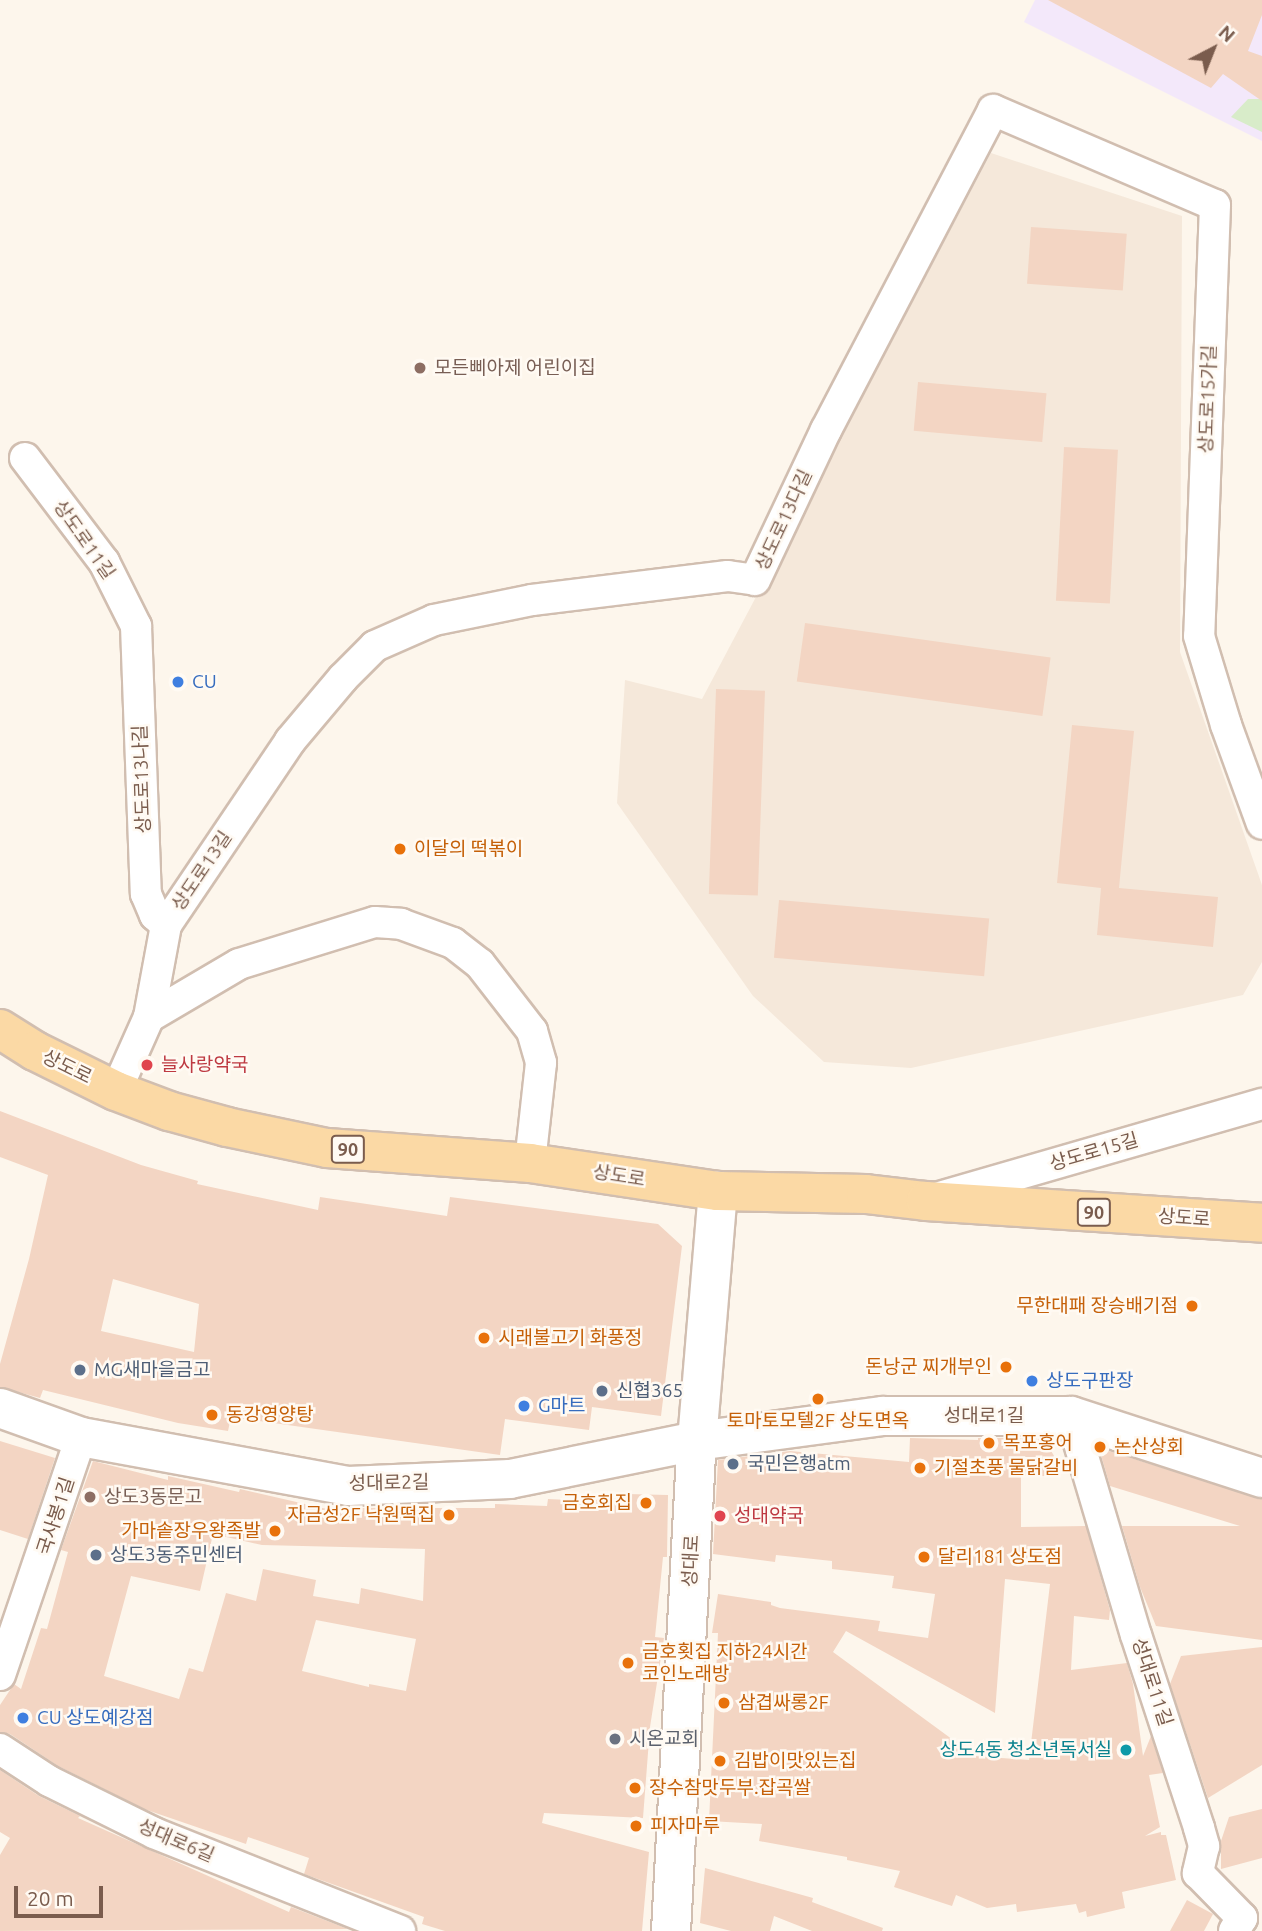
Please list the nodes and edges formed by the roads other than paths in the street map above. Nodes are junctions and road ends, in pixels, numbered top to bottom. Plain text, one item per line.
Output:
1 (993, 110) joint
2 (25, 458) dead end
3 (136, 626) joint
4 (342, 678) joint
5 (1262, 824) edge
6 (166, 925) junction
7 (149, 1017) junction
8 (0, 1029) edge
9 (116, 1091) junction
10 (1262, 1104) edge
11 (530, 1163) junction
12 (718, 1191) junction
13 (926, 1201) junction
14 (1262, 1223) edge
15 (0, 1408) edge
16 (1071, 1416) junction
17 (81, 1437) junction
18 (697, 1441) junction
19 (1262, 1478) edge
20 (0, 1675) edge
21 (0, 1749) edge
22 (400, 1931) edge
23 (671, 1931) edge
24 (1234, 1931) edge

1 - 4 street, 상도로13다길
1 - 5 street, 상도로15가길
2 - 3 street, 상도로11길
3 - 6 street, 상도로13나길
4 - 6 street, 상도로13길
6 - 7 street, 상도로13길
7 - 9 street, 상도로13길
7 - 11 street
8 - 9 main road, 상도로 / 90
9 - 11 main road, 상도로 / 90
10 - 13 street, 상도로15길
11 - 12 main road, 상도로 / 90
12 - 13 main road, 상도로 / 90
12 - 18 street, 성대로
13 - 14 main road, 상도로 / 90
15 - 17 street
16 - 18 street, 성대로1길
16 - 19 street, 성대로1길
16 - 24 street, 성대로11길
17 - 18 street, 성대로2길
17 - 20 street, 국사봉1길
18 - 23 street, 성대로
21 - 22 street, 성대로6길

